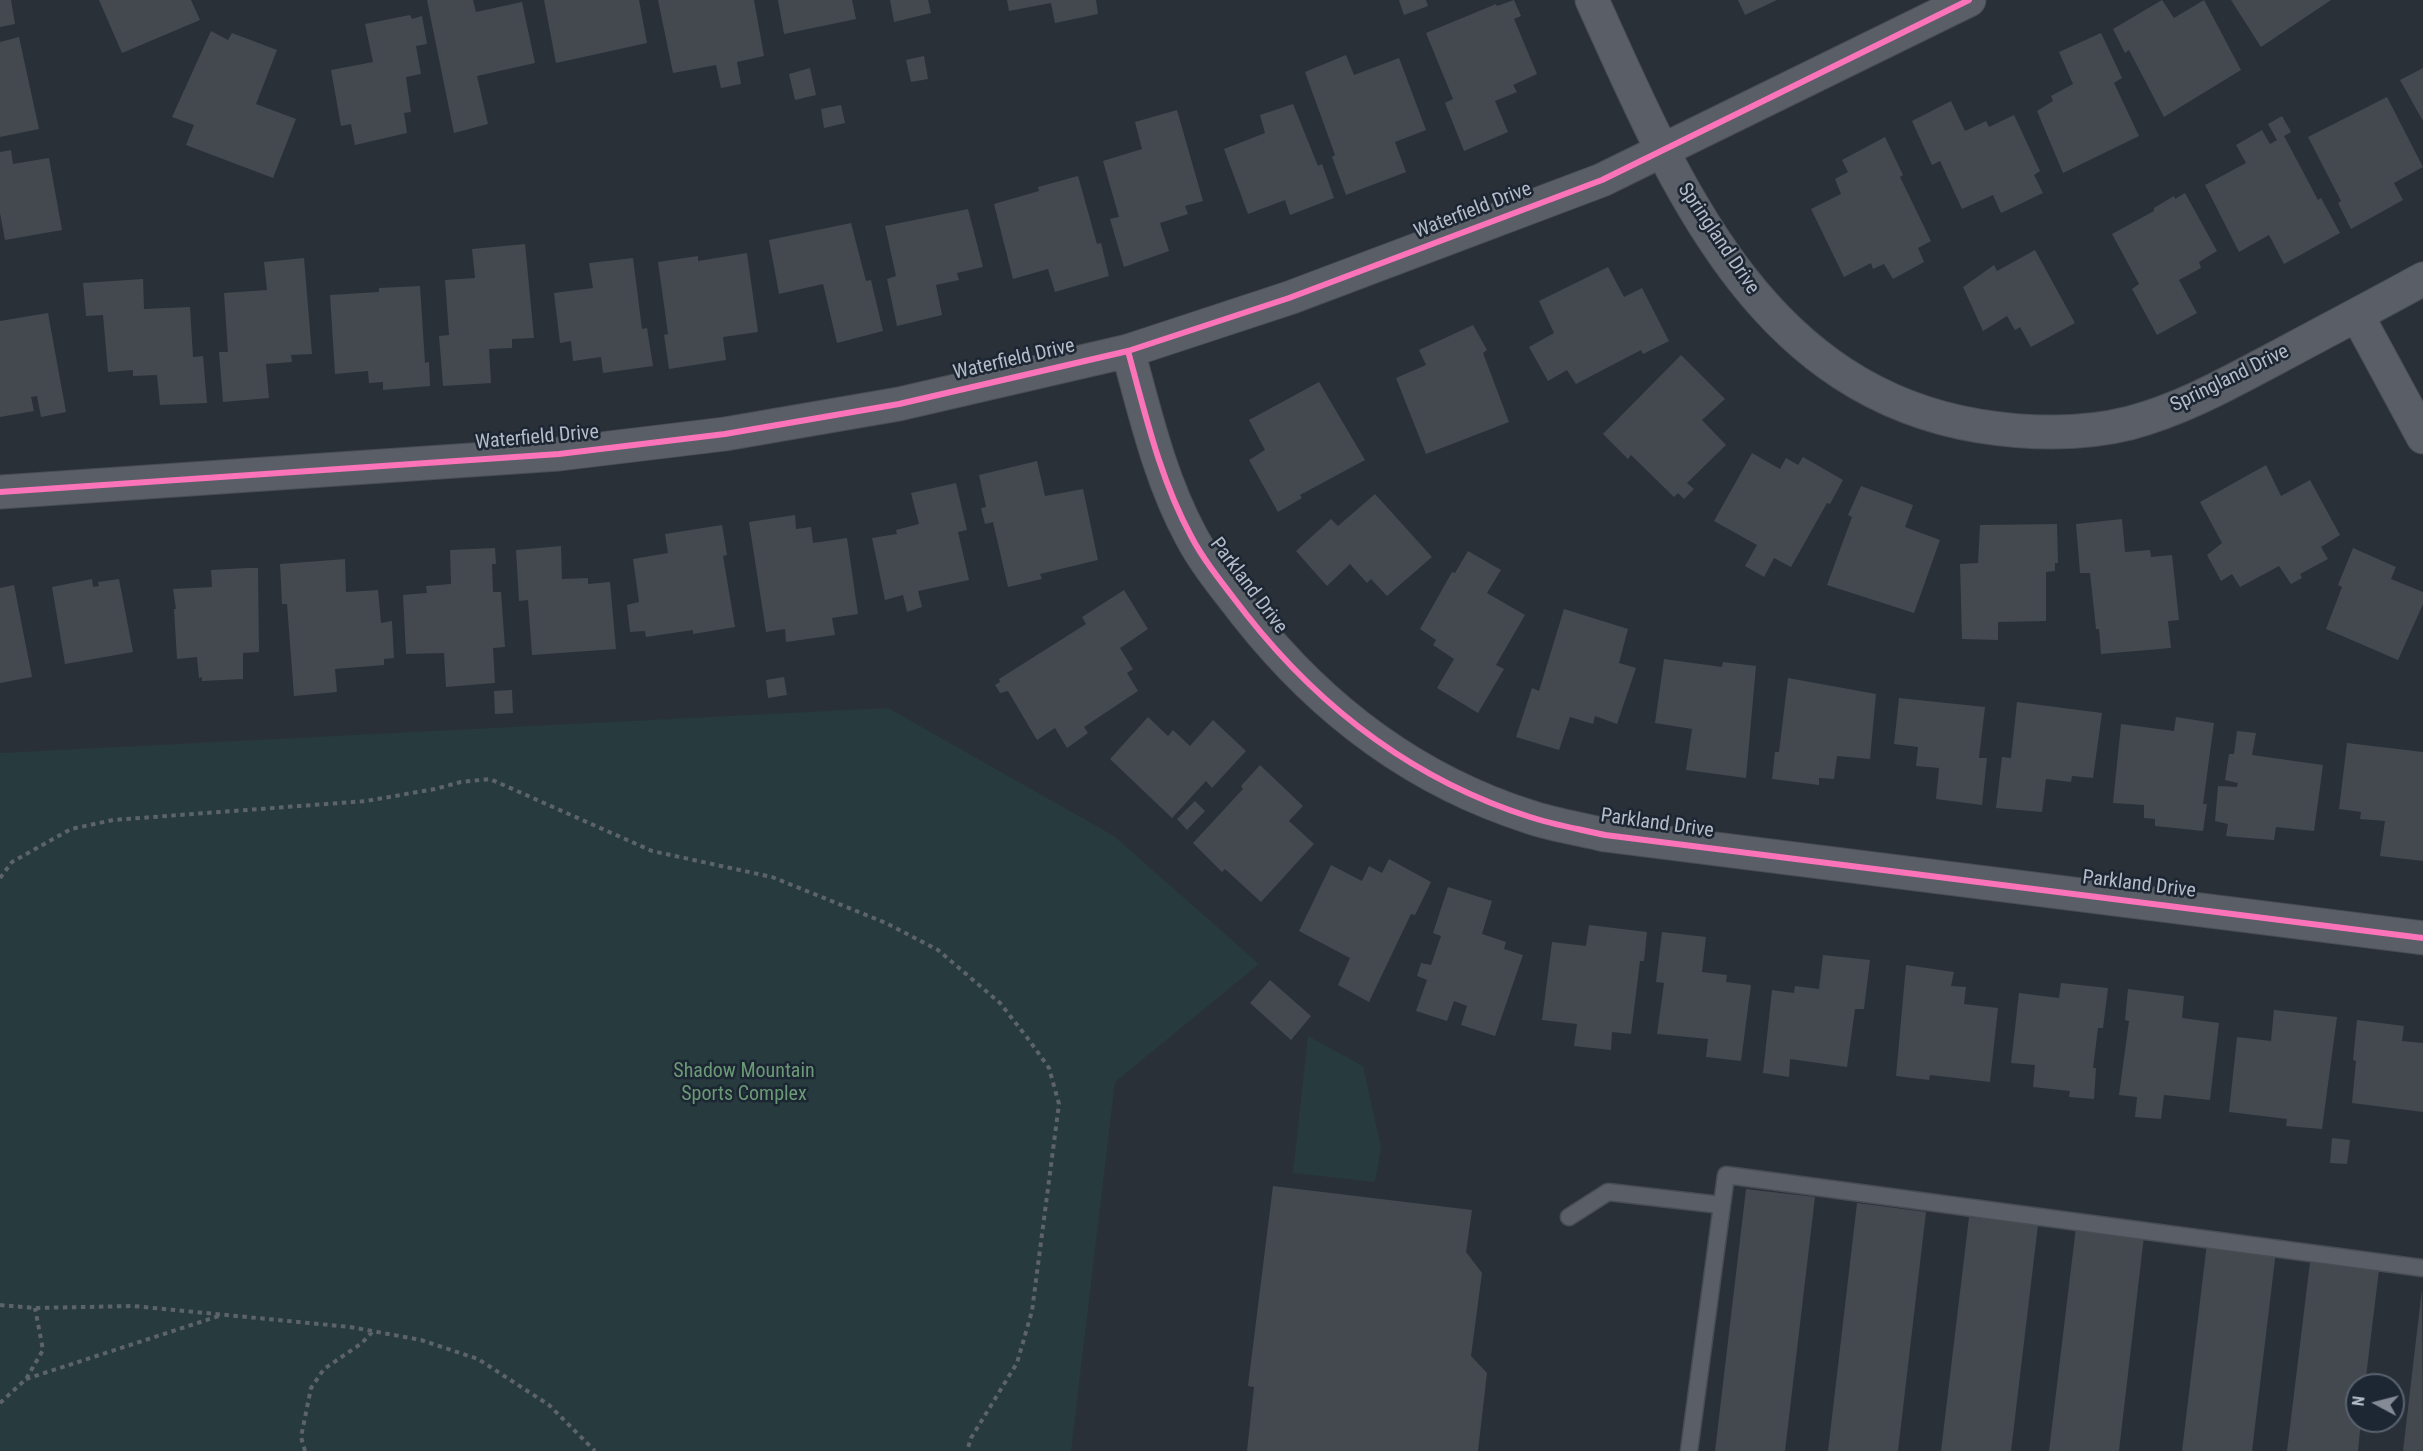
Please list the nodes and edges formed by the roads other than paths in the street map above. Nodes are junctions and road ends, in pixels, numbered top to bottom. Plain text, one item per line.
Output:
1 (1592, 0) edge
2 (1968, 0) edge
3 (1661, 153) junction
4 (2423, 279) edge
5 (2357, 315) junction
6 (1128, 351) junction
7 (2423, 437) edge
8 (0, 492) edge
9 (2423, 938) edge
10 (1721, 1205) junction
11 (1569, 1217) dead end
12 (2423, 1268) edge
13 (1689, 1451) edge

1 - 3 street, Springland Drive
2 - 3 street, Waterfield Drive
3 - 5 street, Springland Drive
3 - 6 street, Waterfield Drive
4 - 5 street, Springland Drive
5 - 7 street
6 - 8 street, Waterfield Drive
6 - 9 street, Parkland Drive
10 - 11 lane
10 - 12 lane
10 - 13 lane

